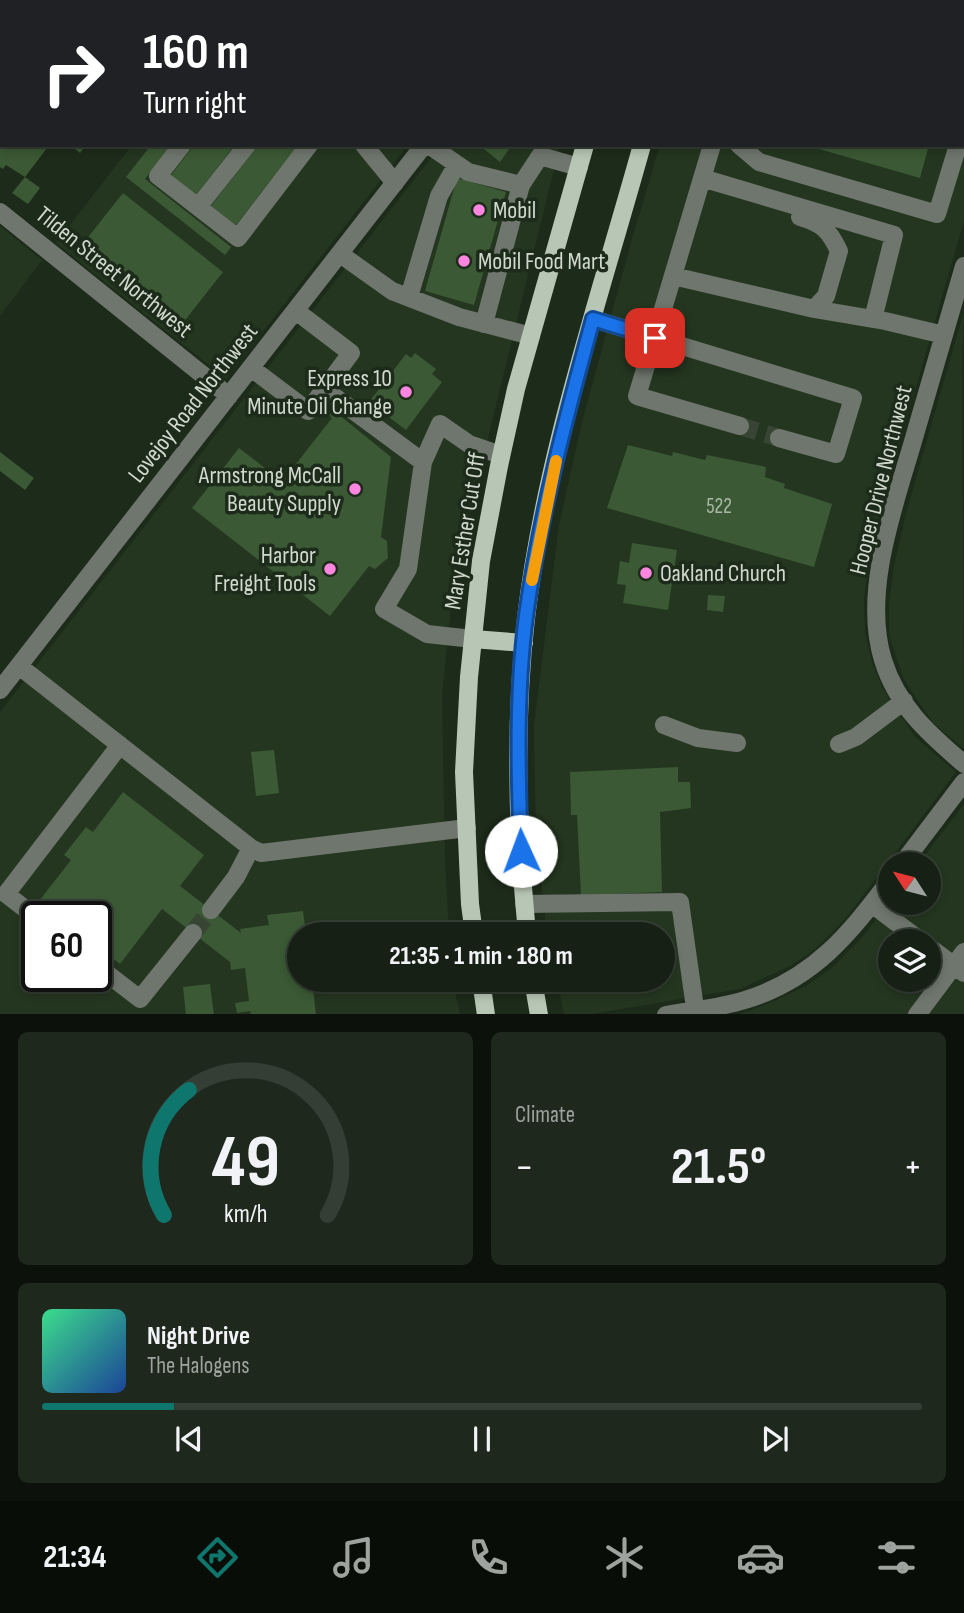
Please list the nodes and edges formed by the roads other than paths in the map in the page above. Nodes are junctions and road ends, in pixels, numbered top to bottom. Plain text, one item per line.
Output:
1 (180, 147) edge
2 (245, 147) edge
3 (307, 147) edge
4 (366, 147) edge
5 (425, 147) edge
6 (430, 147) edge
7 (584, 147) edge
8 (641, 147) edge
9 (712, 147) edge
10 (741, 147) edge
11 (958, 158) edge
12 (456, 166) junction
13 (579, 167) junction
14 (707, 179) junction
15 (394, 183) junction
16 (521, 185) junction
17 (198, 207) junction
18 (0, 212) edge
19 (340, 254) junction
20 (964, 266) edge
21 (673, 276) junction
22 (409, 297) junction
23 (814, 309) junction
24 (296, 311) junction
25 (593, 319) junction
26 (873, 319) junction
27 (484, 324) junction
28 (944, 335) junction
29 (531, 336) junction
30 (655, 338) junction
31 (251, 368) junction
32 (324, 389) junction
33 (229, 396) junction
34 (740, 426) tunnel mouth
35 (779, 438) tunnel mouth
36 (501, 455) junction
37 (423, 462) junction
38 (472, 639) junction
39 (524, 643) junction
40 (19, 666) junction
41 (0, 690) edge
42 (904, 701) junction
43 (664, 725) dead end
44 (737, 743) dead end
45 (839, 744) dead end
46 (120, 745) junction
47 (964, 764) edge
48 (964, 782) edge
49 (467, 828) junction
50 (251, 848) junction
51 (911, 852) edge
52 (878, 896) edge
53 (524, 904) junction
54 (872, 904) junction
55 (21, 906) edge
56 (211, 910) tunnel mouth
57 (472, 922) edge
58 (526, 922) edge
59 (905, 929) edge
60 (193, 933) tunnel mouth
61 (941, 953) edge
62 (961, 964) edge
63 (112, 977) edge
64 (483, 992) edge
65 (535, 992) edge
66 (696, 1012) edge
67 (486, 1014) edge
68 (539, 1014) edge
69 (666, 1014) edge
70 (917, 1014) edge

1 - 17 street
2 - 17 street
3 - 17 street
4 - 15 street
5 - 15 street, Lovejoy Road Northwest
6 - 12 street
7 - 13 main road, Mary Esther Cut Off
8 - 25 main road
9 - 14 street
10 - 11 street
12 - 16 street
12 - 22 street
13 - 16 street
13 - 29 main road, Mary Esther Cut Off
14 - 21 street
14 - 23 street
14 - 26 street
15 - 19 street, Lovejoy Road Northwest
16 - 27 street
18 - 33 street, Tilden Street Northwest
19 - 22 street
19 - 24 street, Lovejoy Road Northwest
20 - 28 street, Hooper Drive Northwest
21 - 23 street
21 - 30 street
22 - 27 street
23 - 26 street
24 - 31 street, Lovejoy Road Northwest
24 - 32 street
25 - 30 street
25 - 39 main road
26 - 28 street
27 - 29 street
28 - 42 street, Hooper Drive Northwest
29 - 36 main road, Mary Esther Cut Off
30 - 34 street
30 - 35 street
31 - 32 street
31 - 33 street, Lovejoy Road Northwest
32 - 37 street
33 - 40 street, Lovejoy Road Northwest
36 - 37 street
36 - 38 main road, Mary Esther Cut Off
37 - 38 street
38 - 39 main road
38 - 49 main road, Mary Esther Cut Off
39 - 53 main road
40 - 41 street, Lovejoy Road Northwest
40 - 46 street
42 - 45 street
42 - 47 street, Hooper Drive Northwest
43 - 44 street
46 - 50 street
46 - 55 street
48 - 51 street
49 - 50 street
49 - 57 main road, Mary Esther Cut Off
50 - 56 street
52 - 54 street
53 - 58 main road
53 - 66 street
54 - 59 street
54 - 66 street
60 - 63 street
61 - 62 street
62 - 70 street
64 - 67 main road
65 - 68 main road
66 - 69 street

